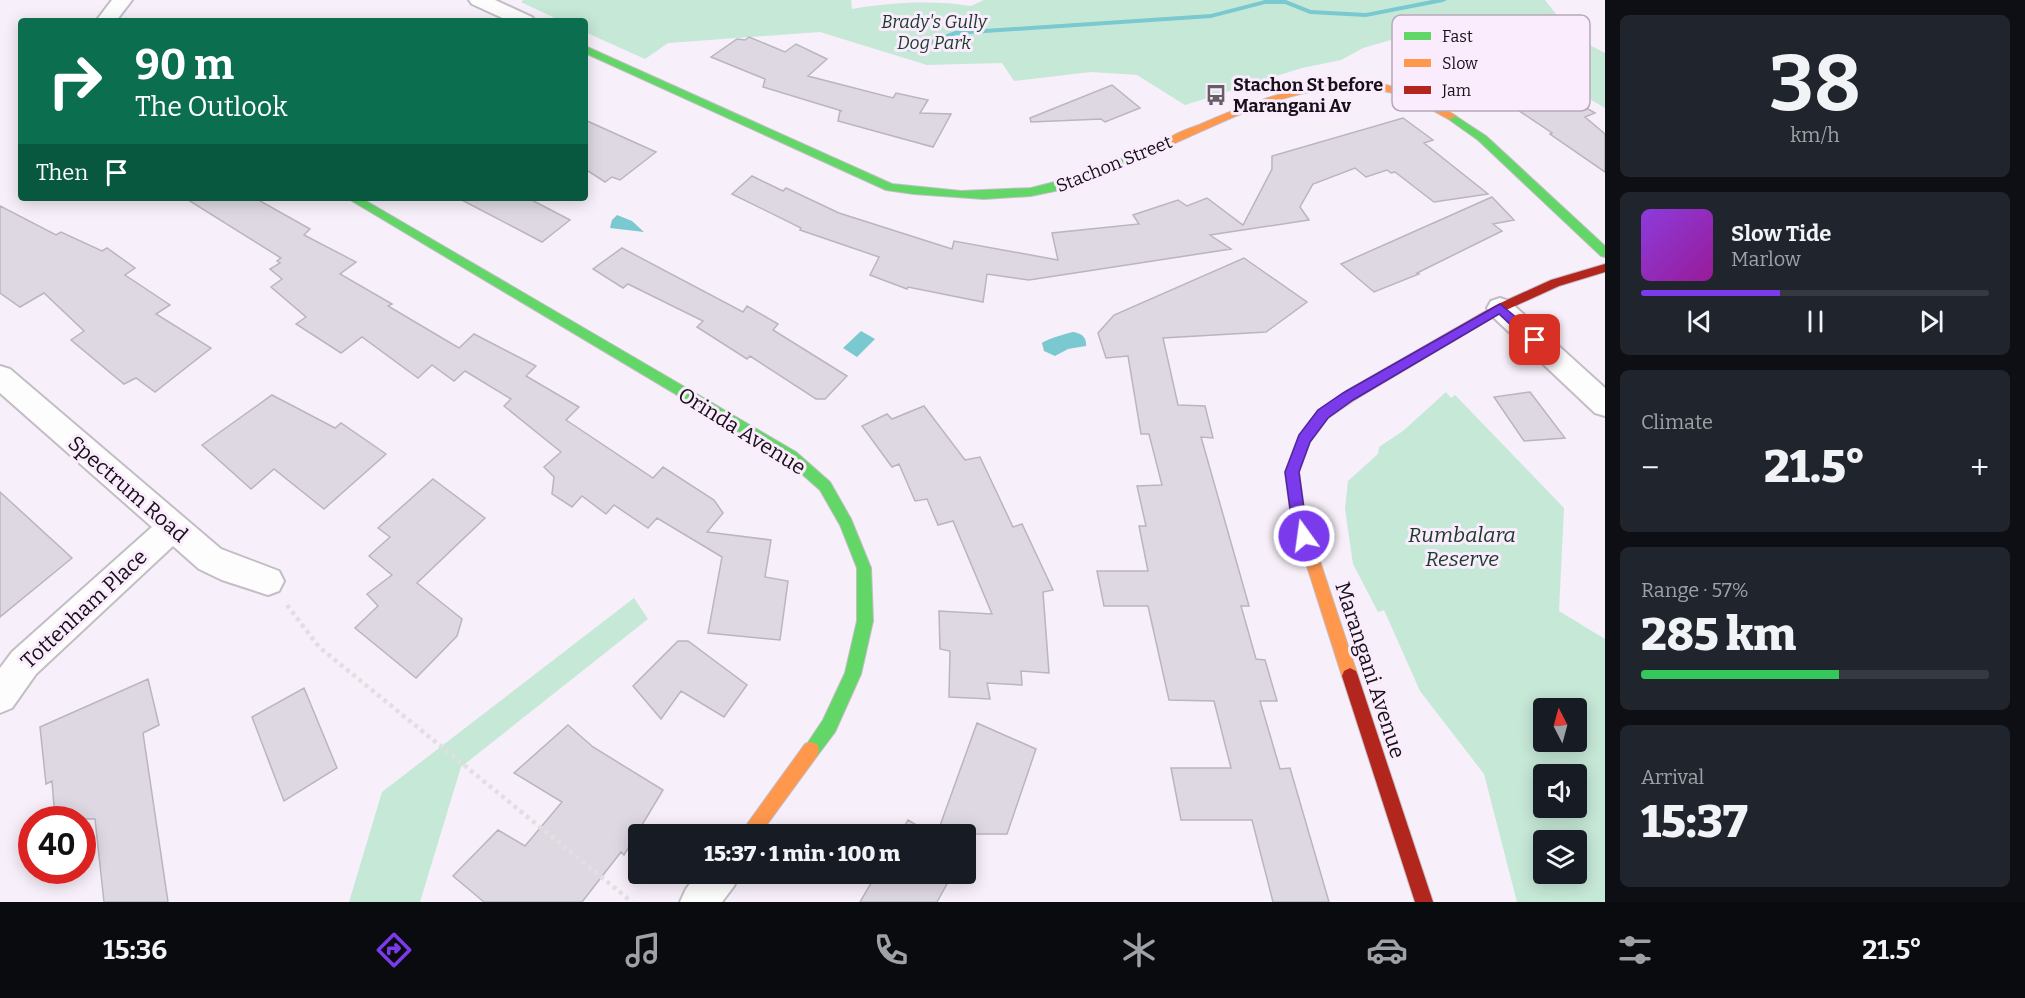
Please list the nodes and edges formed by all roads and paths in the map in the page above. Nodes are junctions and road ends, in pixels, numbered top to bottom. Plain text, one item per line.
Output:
1 (122, 0) edge
2 (479, 0) edge
3 (108, 18) edge
4 (518, 18) edge
5 (588, 50) edge
6 (1392, 90) edge
7 (1444, 111) edge
8 (358, 201) edge
9 (1605, 253) edge
10 (1605, 268) edge
11 (1500, 308) junction
12 (0, 377) edge
13 (1605, 405) edge
14 (173, 527) junction
15 (268, 581) joint
16 (0, 696) edge
17 (756, 824) edge
18 (713, 884) edge
19 (632, 902) edge
20 (699, 902) edge
21 (1424, 902) edge

1 - 3 street
2 - 4 street
5 - 6 street, Stachon Street
7 - 9 street, Stachon Street
8 - 17 street, Orinda Avenue
10 - 11 street, Marangani Avenue
11 - 13 street
11 - 21 street, Marangani Avenue
12 - 14 street, Spectrum Road
14 - 15 street, Spectrum Road
14 - 16 street, Tottenham Place
15 - 19 path
18 - 20 street

